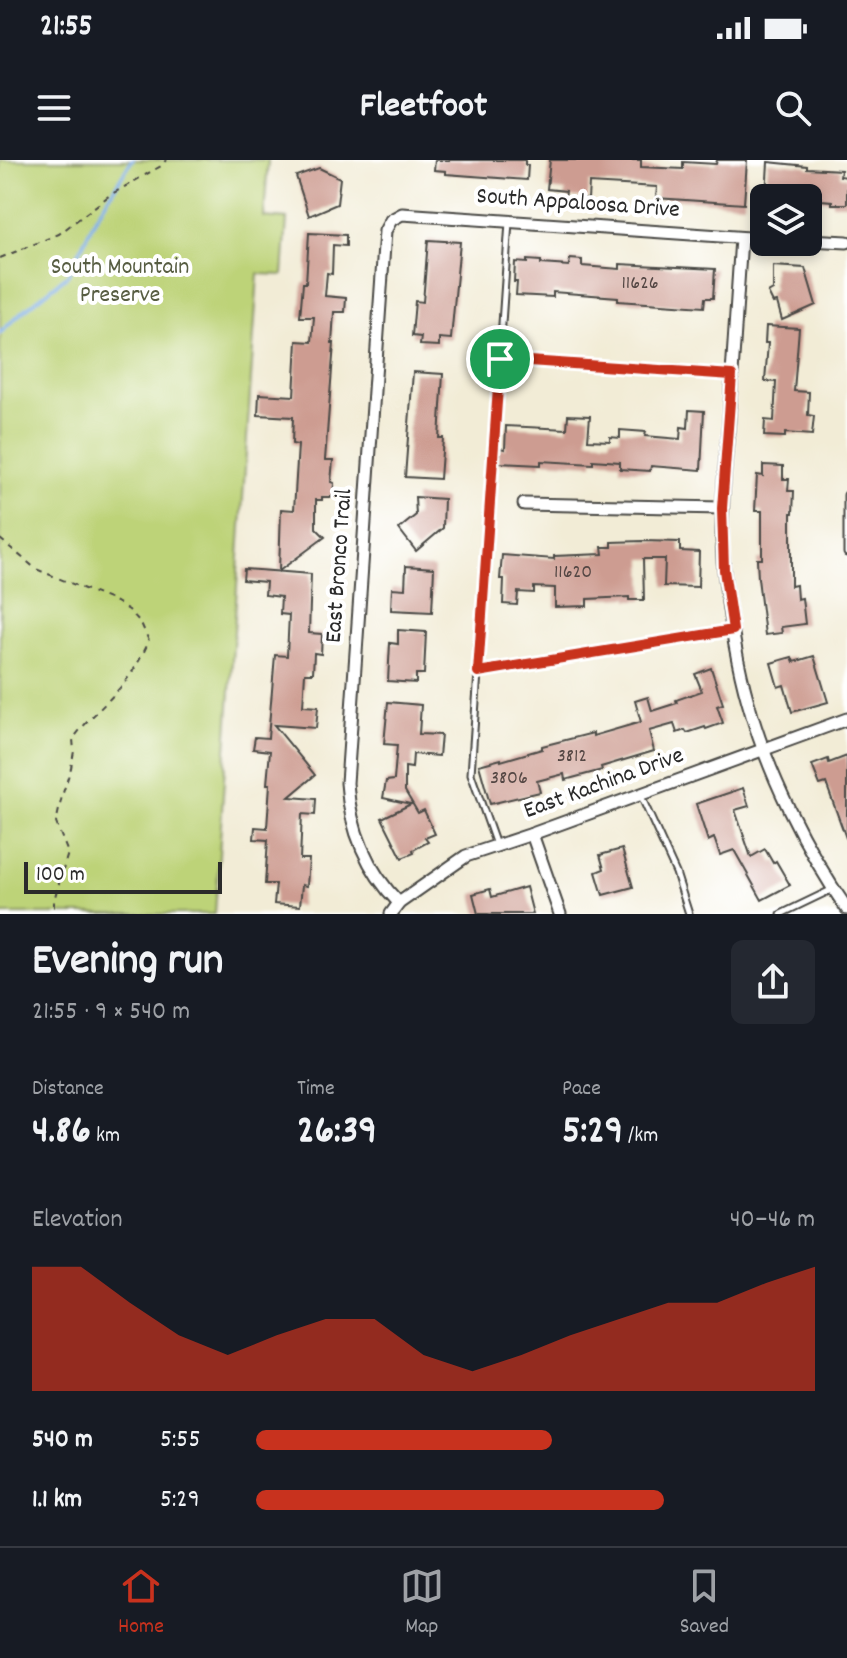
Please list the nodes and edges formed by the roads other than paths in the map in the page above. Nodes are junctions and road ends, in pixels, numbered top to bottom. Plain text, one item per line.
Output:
1 (391, 220) joint
2 (509, 222) junction
3 (741, 238) junction
4 (750, 238) edge
5 (822, 241) edge
6 (847, 242) edge
7 (500, 359) junction
8 (732, 375) junction
9 (847, 495) edge
10 (524, 504) dead end
11 (722, 508) junction
12 (847, 553) edge
13 (733, 630) junction
14 (478, 672) junction
15 (847, 719) edge
16 (763, 749) junction
17 (640, 794) junction
18 (532, 834) junction
19 (497, 846) junction
20 (833, 889) junction
21 (399, 903) junction
22 (847, 909) edge
23 (391, 914) edge
24 (560, 914) edge
25 (689, 914) edge
26 (781, 914) edge

1 - 2 street, South Appaloosa Drive
1 - 21 street, East Bronco Trail
2 - 3 street, South Appaloosa Drive
2 - 7 lane
3 - 4 street, South Appaloosa Drive
3 - 8 street
5 - 6 street
7 - 8 lane
7 - 14 lane
8 - 11 street
9 - 12 lane
10 - 11 street
11 - 13 street
13 - 14 lane
13 - 16 street
14 - 19 lane
15 - 16 street, East Kachina Drive
16 - 17 street, East Kachina Drive
16 - 20 street
17 - 18 street, East Kachina Drive
17 - 25 lane
18 - 19 street, East Kachina Drive
18 - 24 street
19 - 21 street, East Kachina Drive
20 - 22 street
20 - 26 lane
21 - 23 street, East Kachina Drive

